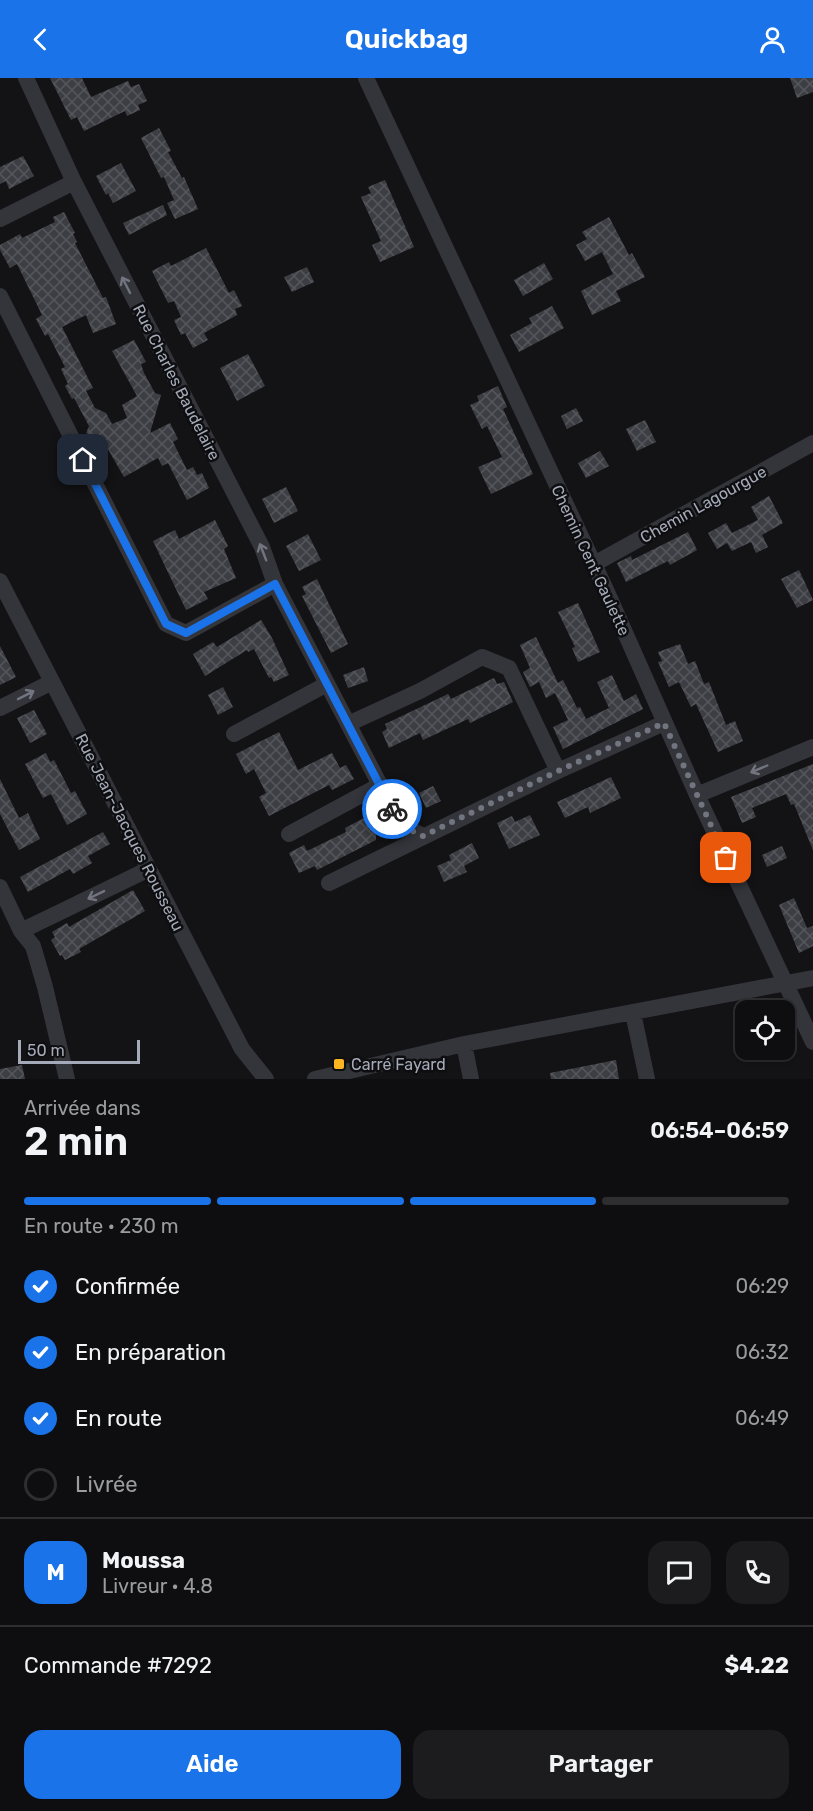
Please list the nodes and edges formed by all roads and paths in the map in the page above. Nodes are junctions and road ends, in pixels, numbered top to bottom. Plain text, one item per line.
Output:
1 (26, 78) edge
2 (366, 78) edge
3 (74, 182) junction
4 (0, 219) edge
5 (0, 296) edge
6 (813, 443) edge
7 (594, 564) junction
8 (1, 584) edge
9 (275, 584) junction
10 (52, 682) junction
11 (327, 684) junction
12 (0, 708) edge
13 (664, 723) junction
14 (348, 724) junction
15 (234, 735) dead end
16 (813, 747) edge
17 (558, 771) junction
18 (380, 785) junction
19 (697, 795) junction
20 (289, 834) dead end
21 (423, 836) junction
22 (149, 869) junction
23 (329, 883) dead end
24 (0, 887) edge
25 (21, 931) junction
26 (813, 978) edge
27 (785, 983) junction
28 (633, 1013) junction
29 (813, 1042) edge
30 (464, 1044) junction
31 (67, 1079) edge
32 (266, 1079) edge
33 (315, 1079) edge
34 (471, 1079) edge
35 (647, 1079) edge

1 - 3 street, Rue Charles Baudelaire
2 - 7 street, Chemin Cent Gaulette
3 - 4 street
9 -> 3 street, Rue Charles Baudelaire
5 - 9 street
6 - 7 street, Chemin Lagourgue
7 - 13 street, Chemin Cent Gaulette
8 - 10 street, Rue Jean-Jacques Rousseau
9 - 11 street, Rue Charles Baudelaire
12 -> 10 street
10 - 22 street, Rue Jean-Jacques Rousseau
11 - 14 street, Rue Charles Baudelaire
11 - 15 street
13 - 17 street
13 - 19 street, Chemin Cent Gaulette
14 - 17 street
14 - 18 street, Rue Charles Baudelaire
16 -> 19 street
17 - 21 street
18 - 20 street
18 - 21 street, Rue Charles Baudelaire
19 - 27 street, Chemin Cent Gaulette
21 - 23 street
22 -> 25 street
22 - 32 street, Rue Jean-Jacques Rousseau
24 - 25 street
25 - 31 street
26 - 27 street
27 - 28 street
27 - 29 street, Chemin Cent Gaulette
28 - 30 street
28 - 35 street
30 - 33 street
30 - 34 street

